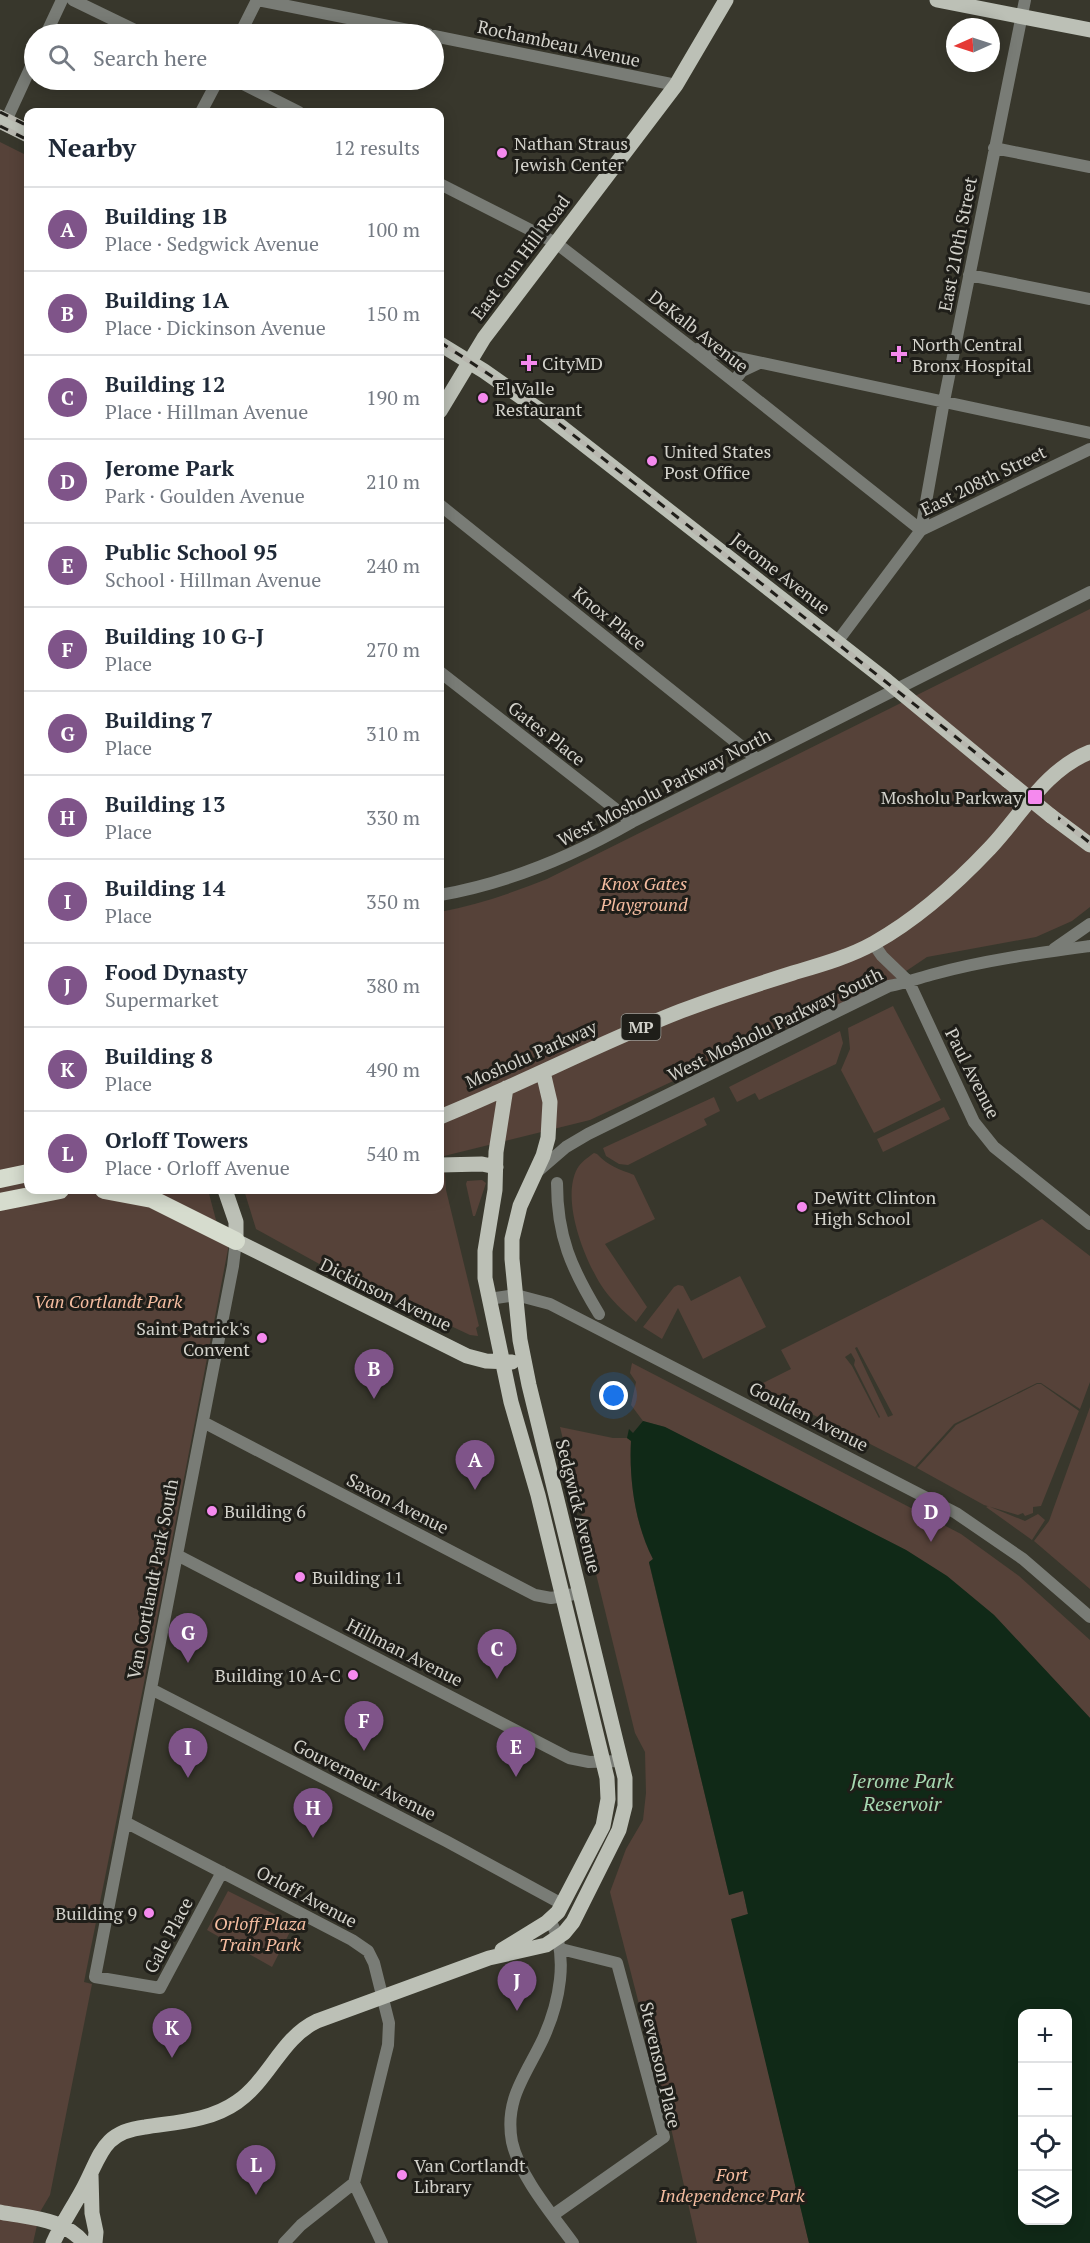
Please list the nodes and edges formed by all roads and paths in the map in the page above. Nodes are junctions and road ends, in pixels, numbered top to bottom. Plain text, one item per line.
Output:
1 (62, 0) edge
2 (73, 0) edge
3 (258, 0) edge
4 (726, 0) edge
5 (938, 0) edge
6 (1025, 0) edge
7 (1022, 17) junction
8 (51, 24) edge
9 (123, 24) edge
10 (245, 24) edge
11 (378, 24) edge
12 (1090, 30) edge
13 (444, 38) edge
14 (24, 79) edge
15 (676, 85) junction
16 (213, 90) edge
17 (255, 90) edge
18 (203, 108) edge
19 (291, 108) edge
20 (2, 122) edge
21 (24, 133) edge
22 (994, 148) junction
23 (1090, 167) edge
24 (444, 186) edge
25 (556, 243) junction
26 (969, 275) junction
27 (1090, 299) edge
28 (444, 346) edge
29 (693, 349) junction
30 (468, 361) junction
31 (760, 363) junction
32 (734, 381) junction
33 (944, 401) junction
34 (444, 404) edge
35 (1090, 433) edge
36 (1090, 449) edge
37 (444, 508) edge
38 (921, 530) junction
39 (1090, 592) edge
40 (837, 642) junction
41 (444, 675) edge
42 (897, 689) junction
43 (1090, 752) edge
44 (758, 759) junction
45 (1068, 762) junction
46 (1090, 762) edge
47 (632, 822) junction
48 (1090, 845) edge
49 (444, 894) edge
50 (1090, 924) edge
51 (873, 943) junction
52 (1090, 946) edge
53 (1049, 951) junction
54 (909, 982) junction
55 (543, 1072) junction
56 (506, 1089) junction
57 (444, 1116) edge
58 (444, 1165) edge
59 (496, 1167) junction
60 (24, 1174) edge
61 (535, 1174) junction
62 (0, 1179) edge
63 (557, 1182) dead end
64 (40, 1194) edge
65 (135, 1194) edge
66 (226, 1194) edge
67 (0, 1202) edge
68 (1090, 1224) edge
69 (236, 1241) junction
70 (516, 1294) junction
71 (489, 1299) junction
72 (599, 1314) dead end
73 (502, 1362) junction
74 (524, 1363) junction
75 (203, 1422) junction
76 (177, 1555) junction
77 (580, 1593) junction
78 (563, 1597) junction
79 (1090, 1617) edge
80 (151, 1689) junction
81 (621, 1761) junction
82 (603, 1763) junction
83 (125, 1822) junction
84 (222, 1872) junction
85 (562, 1904) junction
86 (550, 1920) junction
87 (560, 1943) junction
88 (489, 1958) junction
89 (95, 1977) joint
90 (383, 1996) junction
91 (91, 2172) junction
92 (354, 2183) junction
93 (0, 2212) edge
94 (552, 2215) junction
95 (61, 2224) junction
96 (53, 2243) edge
97 (84, 2243) edge
98 (95, 2243) edge
99 (284, 2243) edge
100 (382, 2243) edge
101 (573, 2243) edge

1 - 8 street
2 - 9 street
3 - 10 street
3 - 11 street
4 - 15 main road, East Gun Hill Road
5 - 7 main road
6 - 7 street, East 210th Street
7 - 12 main road
7 - 22 street, East 210th Street
13 - 15 street, Rochambeau Avenue
14 - 20 street
15 - 25 main road, East Gun Hill Road
16 - 18 street
17 - 19 street
20 - 21 main road
22 - 23 street
22 - 26 street, East 210th Street
24 - 25 street, DeKalb Avenue
25 - 29 street, DeKalb Avenue
25 - 30 main road, East Gun Hill Road
26 - 27 street
26 - 33 street, East 210th Street
28 - 30 main road, Jerome Avenue
29 - 31 street
29 - 32 street, DeKalb Avenue
30 - 34 main road, East Gun Hill Road
30 - 40 main road, Jerome Avenue
31 - 32 street
31 - 33 street
32 - 38 street, DeKalb Avenue
33 - 35 street
33 - 38 street, East 210th Street
36 - 38 street, East 208th Street
37 - 44 street, Knox Place
38 - 40 street, East 208th Street
39 - 42 street, West Mosholu Parkway North
40 - 42 main road, Jerome Avenue
41 - 47 street, Gates Place
42 - 44 street, West Mosholu Parkway North
42 - 48 main road, Jerome Avenue, bridge
43 - 45 main road, Mosholu Parkway / MP
44 - 47 street, West Mosholu Parkway North
45 - 46 main road
45 - 51 main road, Mosholu Parkway / MP
47 - 49 street, West Mosholu Parkway North
50 - 53 street, West Mosholu Parkway South
51 - 54 street, Paul Avenue
51 - 55 main road, Mosholu Parkway / MP
52 - 53 street, West Mosholu Parkway South
53 - 54 street, West Mosholu Parkway South
54 - 61 street, West Mosholu Parkway South
54 - 68 street, Paul Avenue
55 - 56 main road, Mosholu Parkway / MP
55 - 61 main road, Sedgwick Avenue
56 - 57 main road, Mosholu Parkway / MP
56 - 59 main road, Sedgwick Avenue
58 - 59 main road
59 - 71 main road, Sedgwick Avenue
60 - 62 highway
61 - 70 main road, Sedgwick Avenue
63 - 72 street
64 - 67 highway
65 - 69 highway
66 - 69 main road, Van Cortlandt Park South
69 - 73 main road, Dickinson Avenue
69 - 75 street, Van Cortlandt Park South
70 - 71 street, Goulden Avenue
70 - 74 main road, Sedgwick Avenue
70 - 79 street, Goulden Avenue
71 - 73 main road, Sedgwick Avenue
73 - 74 main road, Dickinson Avenue
73 - 78 main road, Sedgwick Avenue
74 - 77 main road, Sedgwick Avenue
75 - 76 street, Van Cortlandt Park South
75 - 78 street, Saxon Avenue
76 - 80 street, Van Cortlandt Park South
76 - 82 street, Hillman Avenue
77 - 78 street, Saxon Avenue
77 - 81 main road, Sedgwick Avenue
78 - 82 main road, Sedgwick Avenue
80 - 83 street, Van Cortlandt Park South
80 - 85 street, Gouverneur Avenue
81 - 82 street, Hillman Avenue
81 - 87 main road, Sedgwick Avenue
82 - 85 main road, Sedgwick Avenue
83 - 84 street, Orloff Avenue
83 - 89 street, Van Cortlandt Park South
84 - 89 street, Gale Place
84 - 90 street, Orloff Avenue
85 - 86 main road, Sedgwick Avenue
86 - 87 street
86 - 88 main road
87 - 88 main road
87 - 94 street
87 - 94 street, Stevenson Place
88 - 90 main road
90 - 91 main road
90 - 92 street, Orloff Avenue
91 - 95 main road
91 - 98 main road
92 - 99 street
92 - 100 street
93 - 95 main road
94 - 101 street
95 - 96 main road
95 - 97 main road

